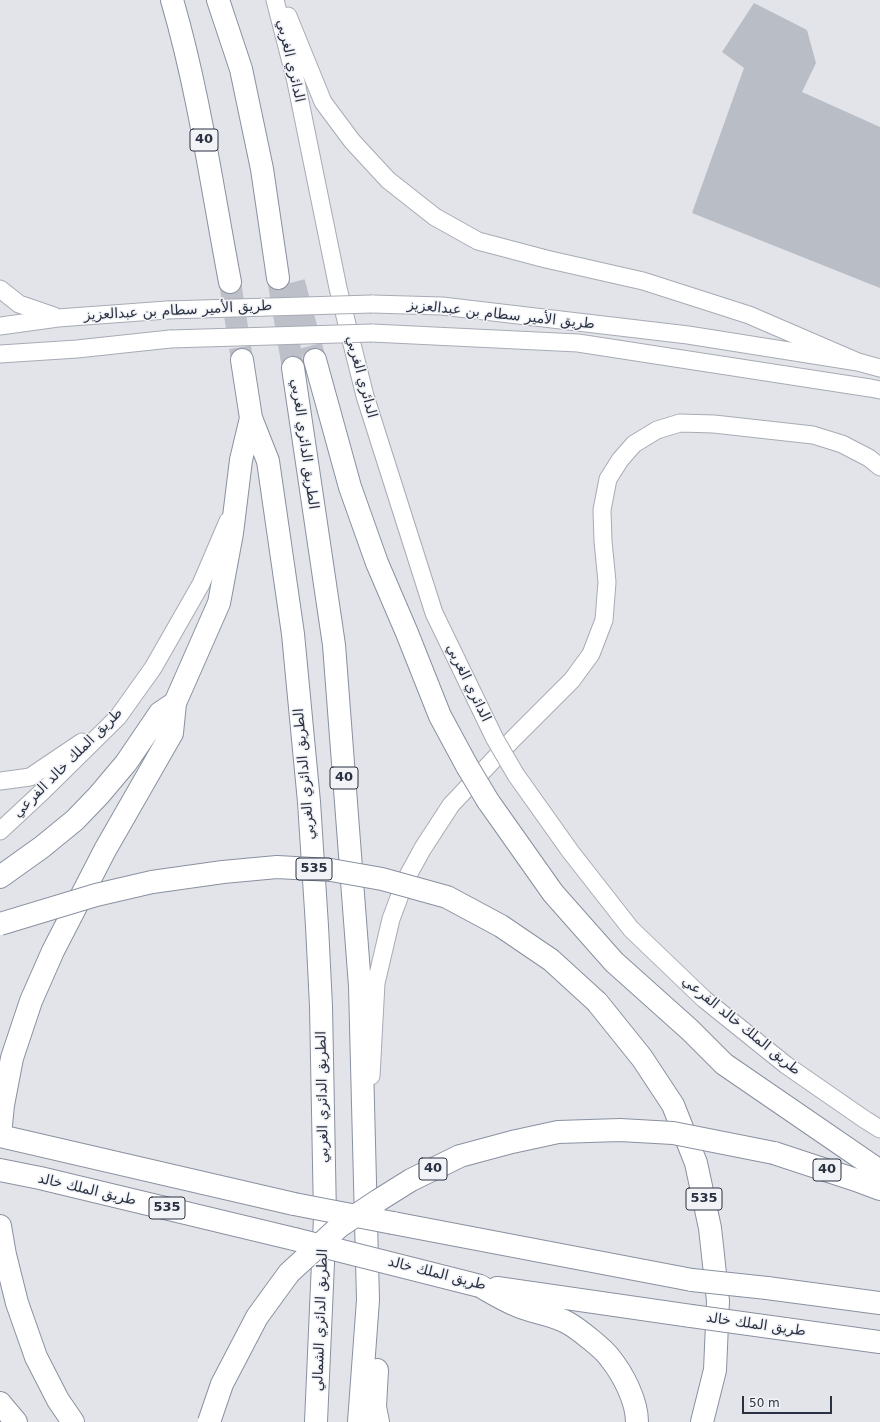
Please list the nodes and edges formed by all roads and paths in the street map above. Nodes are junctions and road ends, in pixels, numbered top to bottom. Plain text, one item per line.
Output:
1 (172, 0) edge
2 (218, 0) edge
3 (275, 0) edge
4 (282, 0) edge
5 (286, 280) tunnel mouth
6 (230, 282) tunnel mouth
7 (0, 289) edge
8 (58, 318) junction
9 (0, 326) edge
10 (77, 349) junction
11 (0, 354) edge
12 (242, 360) tunnel mouth
13 (315, 360) tunnel mouth
14 (858, 362) junction
15 (0, 364) edge
16 (293, 368) tunnel mouth
17 (880, 368) edge
18 (880, 390) edge
19 (251, 418) junction
20 (880, 467) edge
21 (236, 504) junction
22 (175, 703) junction
23 (118, 717) junction
24 (516, 775) joint
25 (0, 781) edge
26 (0, 831) edge
27 (0, 877) edge
28 (0, 924) edge
29 (880, 1129) edge
30 (0, 1135) edge
31 (0, 1170) edge
32 (880, 1171) edge
33 (880, 1189) edge
34 (366, 1190) junction
35 (325, 1217) joint
36 (0, 1226) edge
37 (480, 1286) junction
38 (368, 1300) junction
39 (880, 1303) edge
40 (880, 1342) edge
41 (0, 1403) edge
42 (16, 1422) edge
43 (73, 1422) edge
44 (209, 1422) edge
45 (316, 1422) edge
46 (358, 1422) edge
47 (378, 1422) edge
48 (637, 1422) edge
49 (702, 1422) edge

1 - 6 highway, 40
2 - 5 highway
3 - 24 street, الدائري الغربي, bridge
4 - 14 street
7 - 8 street
8 - 9 street, طريق الأمير سطام بن عبدالعزيز
8 - 14 street, طريق الأمير سطام بن عبدالعزيز, bridge
10 - 11 street, طريق الأمير سطام بن عبدالعزيز
10 - 15 street
10 - 18 street, طريق الأمير سطام بن عبدالعزيز, bridge
12 - 19 highway, الطريق الدائري الغربي
13 - 32 highway, الطريق الدائري الغربي / 40, bridge
14 - 17 street, طريق الأمير سطام بن عبدالعزيز
16 - 34 highway, الطريق الدائري الغربي / 40
19 - 21 highway, 535
19 - 35 highway, الطريق الدائري الغربي
20 - 34 street
21 - 22 highway, 535
21 - 23 street, طريق الملك خالد الفرعي
22 - 27 highway
22 - 30 highway, 535
23 - 25 street
23 - 26 street, طريق الملك خالد الفرعي
24 - 29 street, طريق الملك خالد الفرعي
28 - 49 highway, 535, bridge
30 - 39 highway, 535, bridge
31 - 37 highway, طريق الملك خالد / 535, bridge
33 - 44 highway, 40, bridge
34 - 38 highway, 40
35 - 45 highway, الطريق الدائري الشمالي
36 - 43 highway
37 - 40 highway, طريق الملك خالد / 535, bridge
37 - 48 highway
38 - 46 highway, 40
38 - 47 highway, 40
41 - 42 highway

